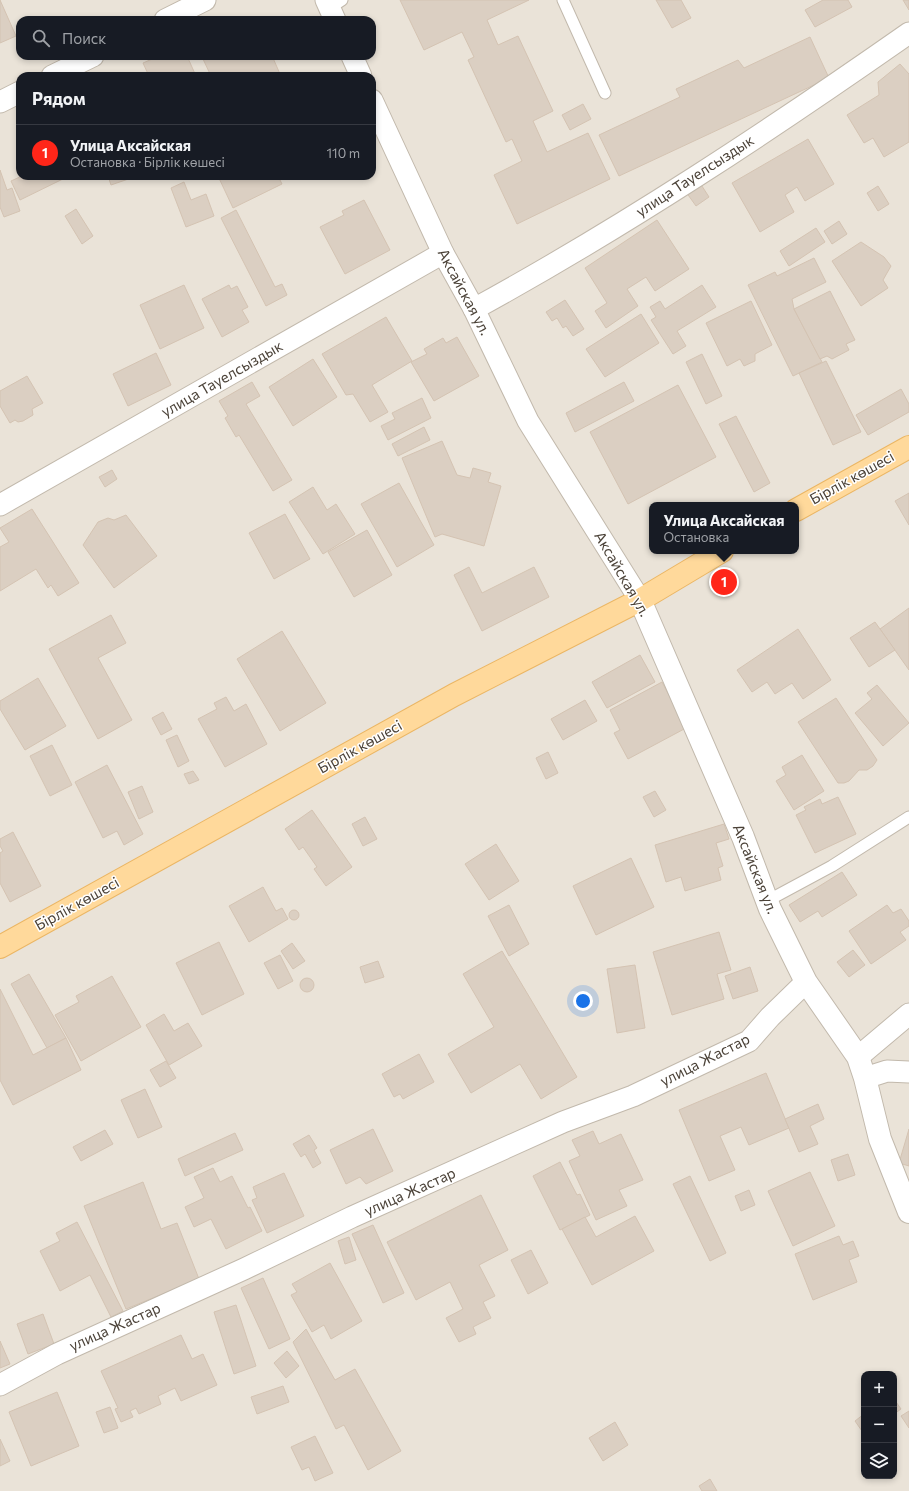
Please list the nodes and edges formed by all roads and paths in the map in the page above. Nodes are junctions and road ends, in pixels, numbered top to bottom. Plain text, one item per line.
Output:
1 (205, 0) edge
2 (563, 0) edge
3 (173, 16) edge
4 (909, 33) edge
5 (84, 60) edge
6 (354, 60) edge
7 (60, 72) edge
8 (359, 72) edge
9 (605, 93) dead end
10 (16, 94) edge
11 (0, 102) edge
12 (376, 109) edge
13 (443, 253) junction
14 (474, 309) junction
15 (909, 447) edge
16 (0, 505) edge
17 (799, 508) edge
18 (717, 554) edge
19 (640, 600) junction
20 (909, 817) edge
21 (767, 901) junction
22 (0, 947) edge
23 (806, 982) junction
24 (909, 1014) edge
25 (858, 1057) junction
26 (909, 1072) edge
27 (865, 1078) junction
28 (909, 1212) edge
29 (0, 1385) edge

1 - 3 street
2 - 9 lane
4 - 14 street, улица Тауелсыздык
5 - 7 street
6 - 8 street
10 - 11 street
12 - 13 street, Аксайская ул.
13 - 14 street, Аксайская ул.
13 - 16 street, улица Тауелсыздык
14 - 19 street, Аксайская ул.
15 - 17 main road, Бірлік көшесі
18 - 19 main road, Бірлік көшесі
19 - 21 street, Аксайская ул.
19 - 22 main road, Бірлік көшесі
20 - 21 lane
21 - 23 street, Аксайская ул.
23 - 25 street, Аксайская ул.
23 - 29 street, улица Жастар
24 - 25 street
25 - 27 street, Аксайская ул.
26 - 27 street
27 - 28 street, Аксайская ул.

